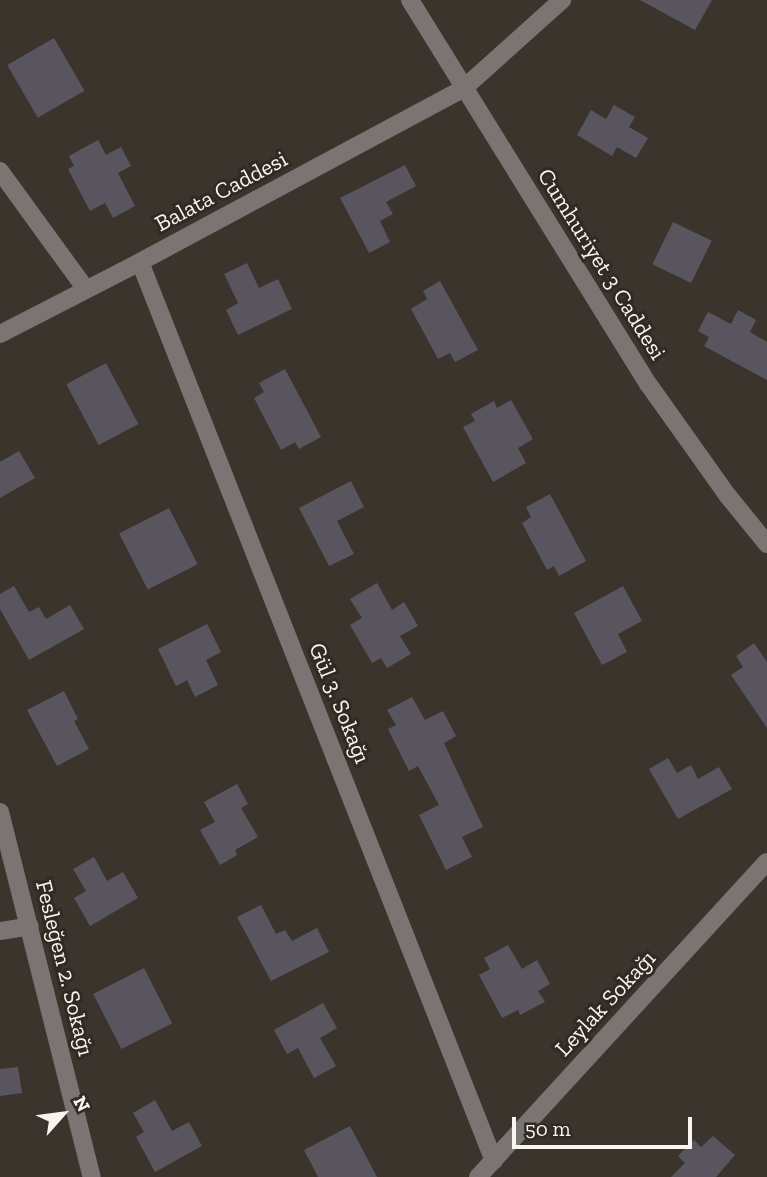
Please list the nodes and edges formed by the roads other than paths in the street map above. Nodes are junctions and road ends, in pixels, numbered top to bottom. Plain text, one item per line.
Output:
1 (410, 0) edge
2 (562, 0) edge
3 (464, 88) junction
4 (0, 171) edge
5 (140, 262) junction
6 (85, 288) junction
7 (0, 334) edge
8 (767, 544) edge
9 (0, 812) edge
10 (767, 862) edge
11 (30, 926) junction
12 (0, 931) edge
13 (494, 1161) junction
14 (92, 1177) edge
15 (478, 1177) edge

1 - 3 street, Cumhuriyet 3 Caddesi
2 - 3 street, Balata Caddesi
3 - 5 street, Balata Caddesi
3 - 8 street, Cumhuriyet 3 Caddesi
4 - 6 street
5 - 6 street, Balata Caddesi
5 - 13 street, Gül 3. Sokağı
6 - 7 street, Balata Caddesi
9 - 11 street, Fesleğen 2. Sokağı
10 - 13 street, Leylak Sokağı
11 - 12 street
11 - 14 street, Fesleğen 2. Sokağı
13 - 15 street, Leylak Sokağı

